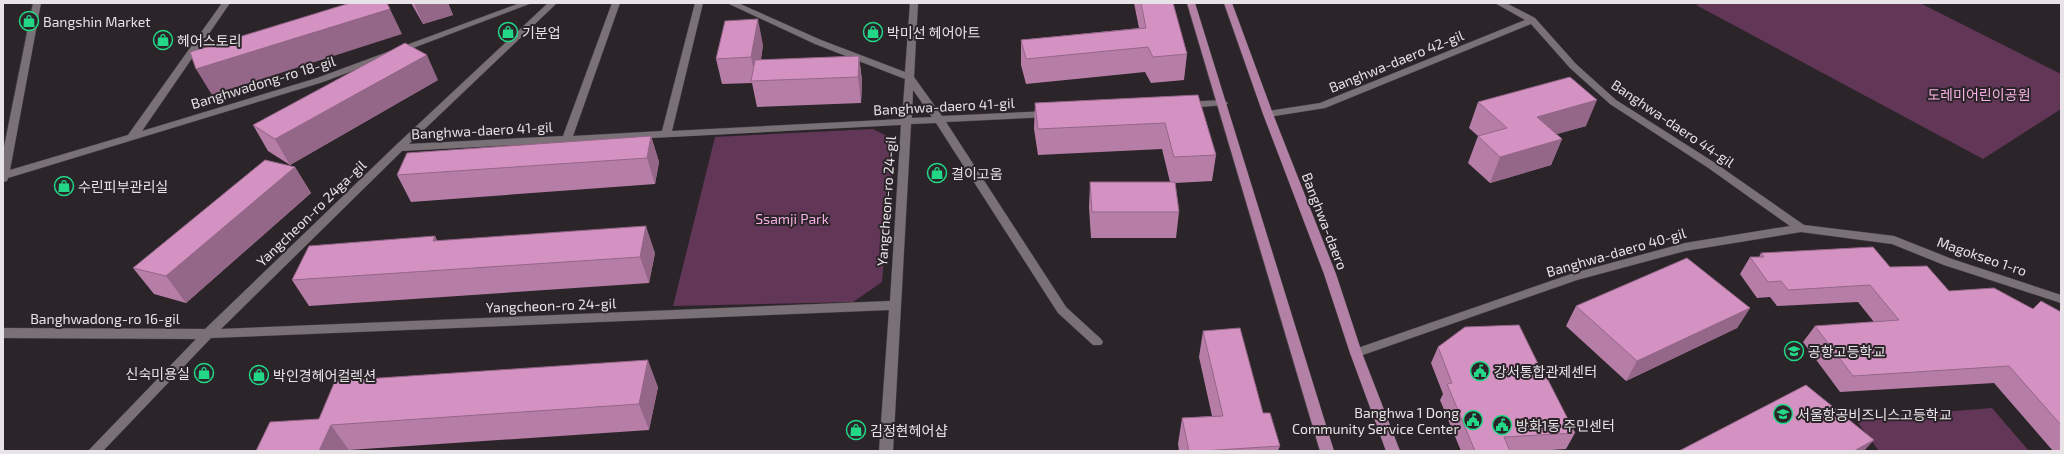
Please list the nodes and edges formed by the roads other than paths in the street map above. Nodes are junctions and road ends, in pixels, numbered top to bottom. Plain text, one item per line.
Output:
1 (36, 3) edge
2 (226, 3) edge
3 (528, 3) edge
4 (554, 3) edge
5 (616, 3) edge
6 (699, 3) edge
7 (731, 3) edge
8 (914, 3) edge
9 (1191, 3) edge
10 (1228, 3) edge
11 (1499, 3) edge
12 (1532, 20) junction
13 (909, 77) junction
14 (1223, 103) junction
15 (1176, 106) edge
16 (1058, 114) edge
17 (1268, 114) junction
18 (939, 121) junction
19 (906, 123) junction
20 (666, 134) junction
21 (132, 137) junction
22 (568, 139) junction
23 (399, 148) junction
24 (3, 176) edge
25 (3, 179) edge
26 (1801, 228) junction
27 (1894, 240) joint
28 (2061, 299) edge
29 (894, 305) junction
30 (3, 333) edge
31 (208, 334) junction
32 (1097, 342) dead end
33 (1356, 353) junction
34 (95, 451) edge
35 (886, 451) edge
36 (1327, 451) edge
37 (1393, 451) edge

1 - 24 street
2 - 21 street
3 - 21 street, Banghwadong-ro 18-gil
4 - 23 street, Yangcheon-ro 24ga-gil
5 - 22 street, Banghwa-daero 41-gil
6 - 20 street
7 - 13 street
8 - 13 street, Yangcheon-ro 24-gil
9 - 14 main road
10 - 17 main road, Banghwa-daero
11 - 12 street, Banghwa-daero 44-gil
12 - 17 street, Banghwa-daero 42-gil
12 - 26 street, Banghwa-daero 44-gil
13 - 18 street
13 - 19 street, Yangcheon-ro 24-gil
14 - 15 street
14 - 36 main road
16 - 18 street, Banghwa-daero 41-gil
17 - 33 main road, Banghwa-daero
18 - 19 street, Banghwa-daero 41-gil
18 - 32 street
19 - 20 street, Banghwa-daero 41-gil
19 - 29 street, Yangcheon-ro 24-gil
20 - 22 street, Banghwa-daero 41-gil
21 - 24 street, Banghwadong-ro 18-gil
22 - 23 street, Banghwa-daero 41-gil
23 - 31 street, Yangcheon-ro 24ga-gil
24 - 25 street
26 - 27 street, Banghwa-daero 40-gil
26 - 33 street, Banghwa-daero 40-gil
27 - 28 street, Magokseo 1-ro
29 - 31 street, Yangcheon-ro 24-gil
29 - 35 street, Yangcheon-ro 24-gil
30 - 31 street, Banghwadong-ro 16-gil
31 - 34 street, Yangcheon-ro 24ga-gil
33 - 37 main road, Banghwa-daero

